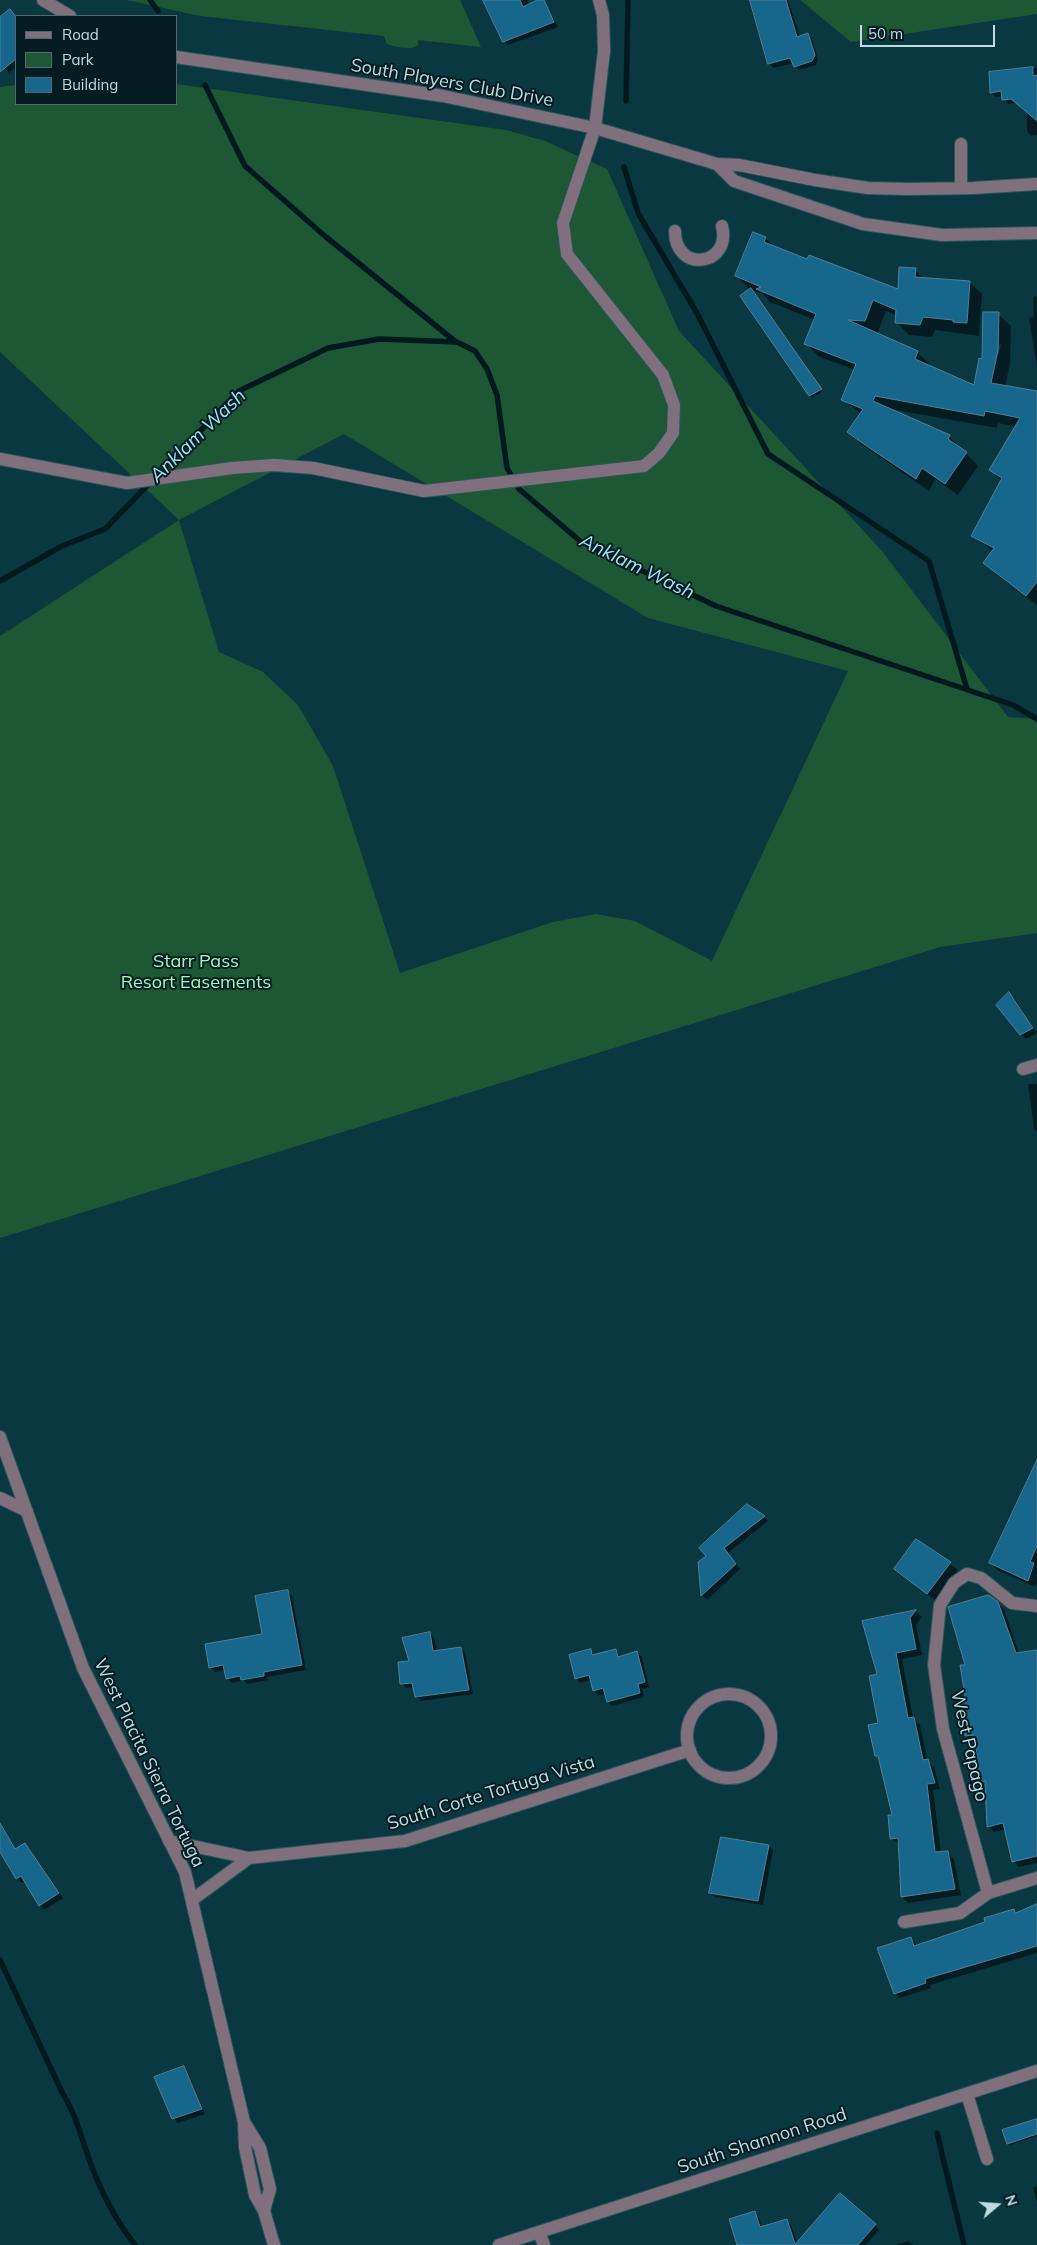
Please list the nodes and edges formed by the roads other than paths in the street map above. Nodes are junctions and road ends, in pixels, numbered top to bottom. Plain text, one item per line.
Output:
1 (43, 0) edge
2 (599, 0) edge
3 (68, 15) edge
4 (178, 57) edge
5 (595, 128) junction
6 (961, 144) dead end
7 (718, 164) junction
8 (1037, 184) edge
9 (961, 188) junction
10 (722, 226) dead end
11 (675, 231) dead end
12 (1037, 233) edge
13 (0, 460) edge
14 (1037, 1065) edge
15 (1023, 1069) dead end
16 (0, 1437) edge
17 (0, 1498) edge
18 (27, 1511) junction
19 (1037, 1606) edge
20 (690, 1750) junction
21 (169, 1841) junction
22 (249, 1858) junction
23 (1037, 1878) edge
24 (988, 1893) junction
25 (192, 1900) junction
26 (904, 1922) dead end
27 (1037, 2071) edge
28 (966, 2094) junction
29 (988, 2159) dead end
30 (539, 2232) junction
31 (274, 2245) edge
32 (499, 2245) edge
33 (544, 2245) edge

1 - 3 street
2 - 5 street
4 - 5 street, South Players Club Drive
5 - 7 street, South Players Club Drive
5 - 13 street
6 - 9 street
7 - 9 street, South Players Club Drive
7 - 12 street, South Players Club Drive
8 - 9 street, South Players Club Drive
10 - 11 street
14 - 15 street
16 - 18 street, West Placita Sierra Tortuga
17 - 18 street
18 - 21 street, West Placita Sierra Tortuga
19 - 24 street, West Papago
20 - 20 street
20 - 22 street, South Corte Tortuga Vista
21 - 22 street
21 - 25 street, West Placita Sierra Tortuga
22 - 25 street
23 - 24 street
24 - 26 street
25 - 31 street, West Placita Sierra Tortuga
27 - 28 street, South Shannon Road
28 - 29 street
28 - 30 street, South Shannon Road
30 - 32 street, South Shannon Road
30 - 33 street

